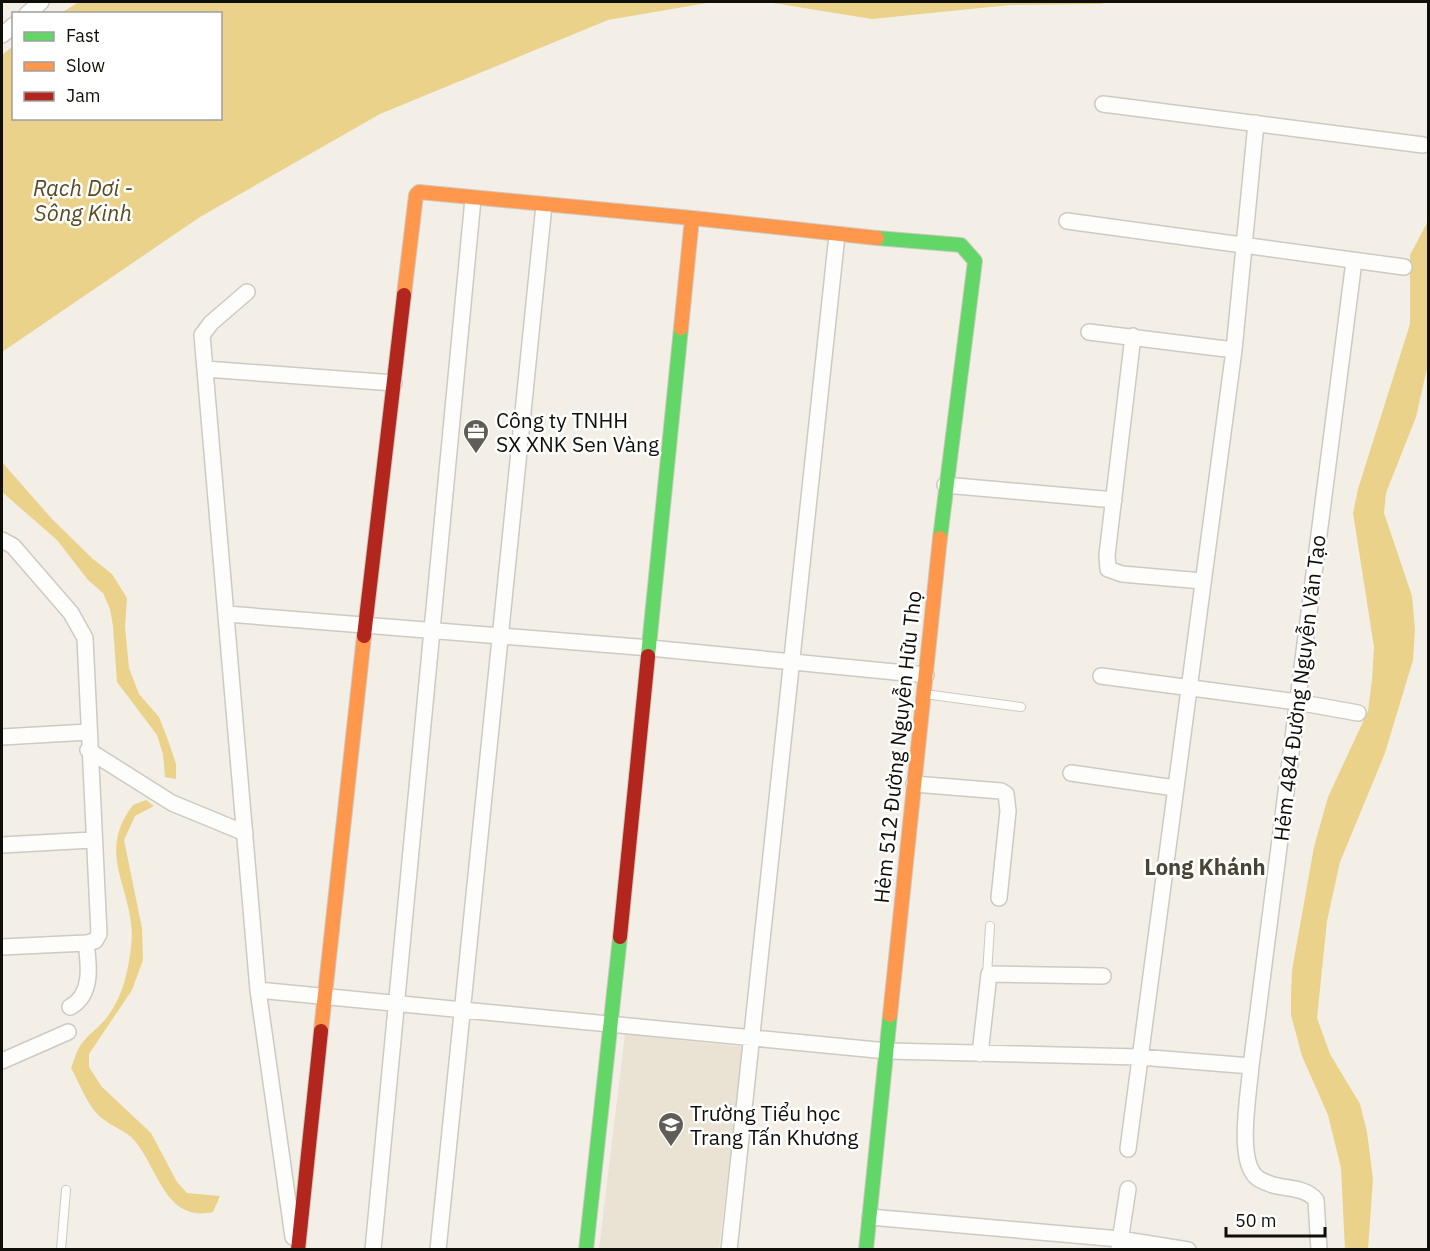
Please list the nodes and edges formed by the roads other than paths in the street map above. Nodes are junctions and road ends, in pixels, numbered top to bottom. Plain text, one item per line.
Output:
1 (41, 2) edge
2 (29, 12) edge
3 (1103, 104) dead end
4 (1256, 123) junction
5 (1423, 145) dead end
6 (474, 199) junction
7 (544, 205) junction
8 (692, 218) junction
9 (1066, 220) dead end
10 (837, 235) junction
11 (1245, 246) junction
12 (1354, 261) junction
13 (1404, 267) dead end
14 (247, 292) dead end
15 (1089, 332) dead end
16 (1133, 336) junction
17 (1234, 350) junction
18 (205, 369) junction
19 (394, 383) junction
20 (945, 485) junction
21 (1114, 500) junction
22 (2, 540) edge
23 (1202, 580) junction
24 (227, 614) junction
25 (365, 625) junction
26 (432, 631) junction
27 (500, 636) junction
28 (650, 648) junction
29 (792, 662) junction
30 (926, 675) junction
31 (1101, 676) dead end
32 (1188, 688) junction
33 (924, 693) junction
34 (1297, 702) junction
35 (1021, 707) dead end
36 (1358, 713) dead end
37 (88, 732) junction
38 (2, 737) edge
39 (88, 750) junction
40 (1071, 773) dead end
41 (914, 784) junction
42 (1175, 788) junction
43 (245, 833) junction
44 (92, 840) junction
45 (2, 845) edge
46 (999, 898) dead end
47 (990, 926) dead end
48 (86, 942) junction
49 (2, 947) edge
50 (987, 975) junction
51 (1103, 976) dead end
52 (258, 990) junction
53 (326, 997) junction
54 (397, 1003) junction
55 (70, 1007) dead end
56 (462, 1009) junction
57 (611, 1023) junction
58 (68, 1032) dead end
59 (752, 1037) junction
60 (887, 1051) junction
61 (980, 1054) junction
62 (1140, 1057) junction
63 (2, 1061) edge
64 (1251, 1066) junction
65 (1128, 1149) dead end
66 (1128, 1189) dead end
67 (66, 1190) dead end
68 (870, 1217) junction
69 (1120, 1244) edge
70 (61, 1250) edge
71 (297, 1250) edge
72 (373, 1250) edge
73 (438, 1250) edge
74 (586, 1250) edge
75 (729, 1250) edge
76 (866, 1250) edge
77 (1188, 1250) edge
78 (1319, 1250) edge

1 - 2 street
3 - 4 street
4 - 5 street
4 - 11 street
6 - 7 street
6 - 19 street
6 - 26 street
7 - 8 street
7 - 27 street
8 - 10 street
8 - 28 street
9 - 11 street
10 - 20 street, Hẻm 512 Đường Nguyễn Hữu Thọ
10 - 29 street
11 - 12 street
11 - 17 street
12 - 13 street
12 - 34 street, Hẻm 484 Đường Nguyễn Văn Tạo
14 - 18 street
15 - 16 street
16 - 17 street
16 - 21 street
17 - 23 street
18 - 19 street
18 - 24 street
19 - 25 street
20 - 21 street
20 - 30 street, Hẻm 512 Đường Nguyễn Hữu Thọ
21 - 23 street
22 - 37 street
23 - 32 street
24 - 25 street
24 - 43 street
25 - 26 street
25 - 53 street
26 - 27 street
26 - 54 street
27 - 28 street
27 - 56 street
28 - 29 street
28 - 57 street
29 - 30 street
29 - 59 street
30 - 33 street, Hẻm 512 Đường Nguyễn Hữu Thọ
31 - 32 street
32 - 34 street
32 - 42 street
33 - 35 lane
33 - 41 street, Hẻm 512 Đường Nguyễn Hữu Thọ
34 - 36 street
34 - 64 street, Hẻm 484 Đường Nguyễn Văn Tạo
37 - 38 street
37 - 39 street
39 - 43 street
39 - 44 street
40 - 42 street
41 - 46 street
41 - 60 street, Hẻm 512 Đường Nguyễn Hữu Thọ
42 - 62 street
43 - 52 street
44 - 45 street
44 - 48 street
47 - 50 lane
48 - 49 street
48 - 55 street
50 - 51 street
50 - 61 street
52 - 53 street
52 - 71 street
53 - 54 street
53 - 71 street
54 - 56 street
54 - 72 street
56 - 57 street
56 - 73 street
57 - 59 street
57 - 74 street
58 - 63 street
59 - 60 street
59 - 75 street
60 - 61 street
60 - 68 street, Hẻm 512 Đường Nguyễn Hữu Thọ
61 - 62 street
62 - 64 street
62 - 65 street
64 - 78 street, Hẻm 484 Đường Nguyễn Văn Tạo
66 - 69 street
67 - 70 lane
68 - 69 street
68 - 76 street, Hẻm 512 Đường Nguyễn Hữu Thọ
69 - 77 street

